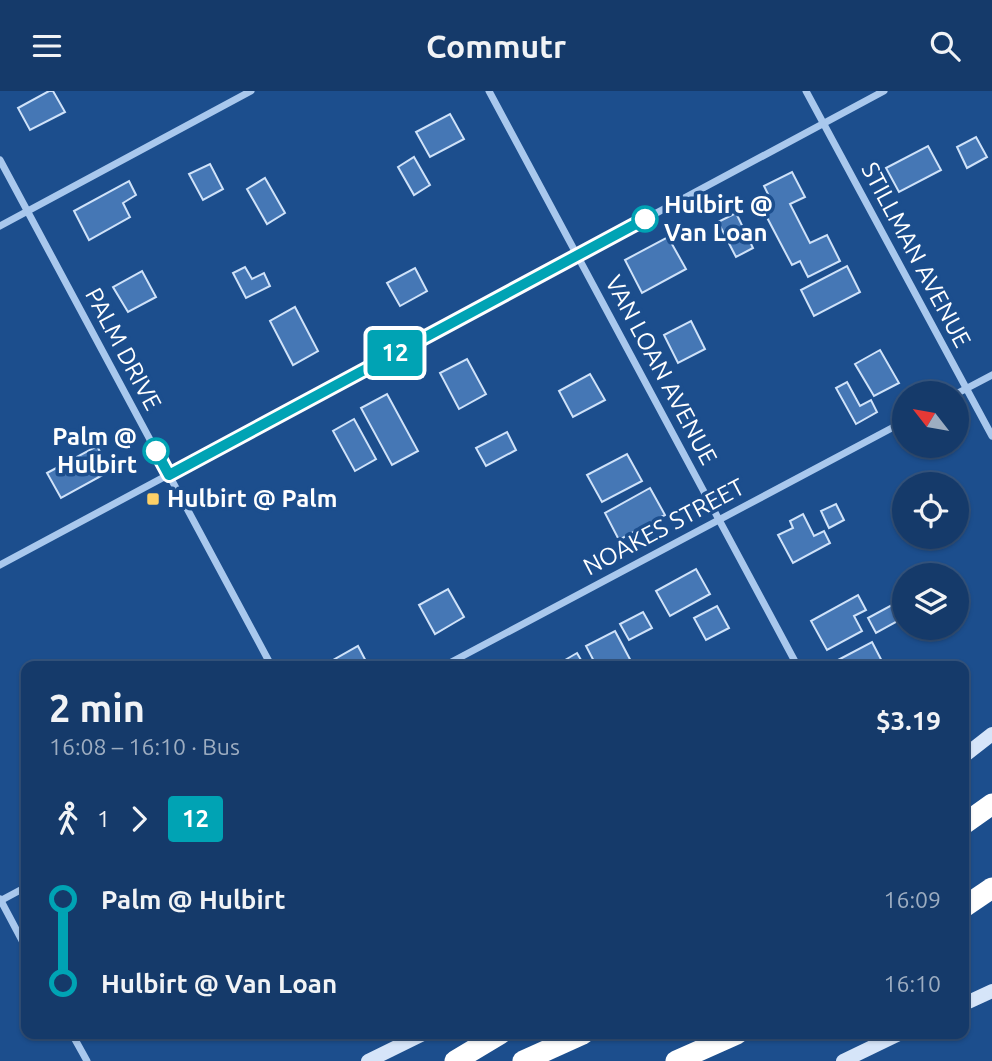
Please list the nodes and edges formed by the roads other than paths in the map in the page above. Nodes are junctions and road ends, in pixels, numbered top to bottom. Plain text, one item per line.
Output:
1 (251, 91) edge
2 (489, 91) edge
3 (806, 91) edge
4 (884, 91) edge
5 (824, 123) junction
6 (0, 160) edge
7 (28, 212) junction
8 (0, 226) edge
9 (578, 255) junction
10 (992, 375) edge
11 (962, 381) edge
12 (970, 386) edge
13 (970, 395) edge
14 (892, 428) edge
15 (992, 436) edge
16 (169, 475) junction
17 (719, 520) junction
18 (0, 565) edge
19 (269, 661) edge
20 (453, 661) edge
21 (795, 661) edge
22 (992, 734) edge
23 (969, 752) edge
24 (992, 804) edge
25 (969, 820) edge
26 (992, 888) edge
27 (21, 890) edge
28 (0, 900) edge
29 (969, 904) edge
30 (21, 939) edge
31 (992, 991) edge
32 (969, 1002) edge
33 (75, 1039) edge
34 (413, 1039) edge
35 (492, 1039) edge
36 (572, 1039) edge
37 (726, 1039) edge
38 (728, 1039) edge
39 (889, 1039) edge
40 (87, 1061) edge
41 (368, 1061) edge
42 (455, 1061) edge
43 (523, 1061) edge
44 (676, 1061) edge
45 (690, 1061) edge
46 (843, 1061) edge

1 - 7 street
2 - 9 street, VAN LOAN AVENUE
3 - 5 street, STILLMAN AVENUE
4 - 5 street
5 - 9 street
5 - 11 street, STILLMAN AVENUE
6 - 7 street, PALM DRIVE
7 - 8 street
7 - 16 street, PALM DRIVE
9 - 16 street
9 - 17 street, VAN LOAN AVENUE
10 - 12 street
13 - 15 street, STILLMAN AVENUE
14 - 17 street, NOAKES STREET
16 - 18 street
16 - 19 street, PALM DRIVE
17 - 20 street, NOAKES STREET
17 - 21 street, VAN LOAN AVENUE
22 - 23 main road
24 - 25 highway
26 - 29 highway
27 - 28 street
28 - 30 street
31 - 32 main road
33 - 40 street
34 - 41 main road
35 - 42 highway
36 - 43 highway
37 - 44 highway
38 - 45 highway
39 - 46 main road

